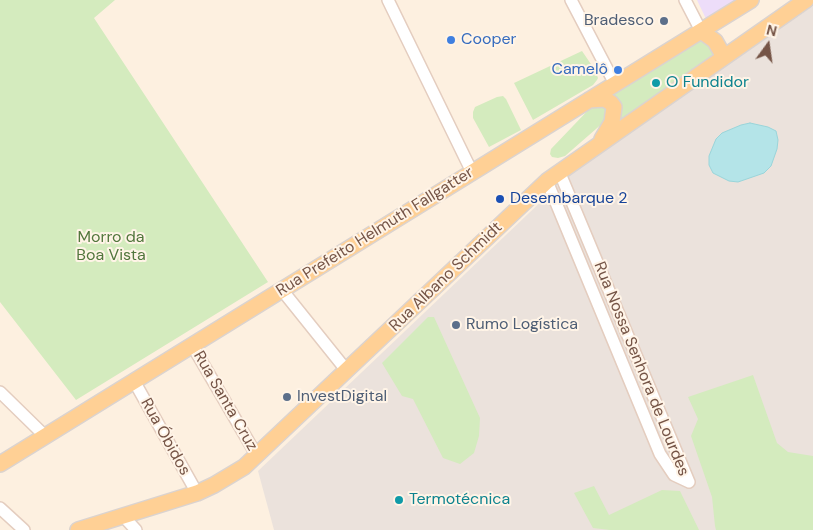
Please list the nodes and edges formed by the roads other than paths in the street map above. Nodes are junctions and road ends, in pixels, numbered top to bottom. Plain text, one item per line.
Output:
1 (388, 0) edge
2 (571, 0) edge
3 (685, 0) edge
4 (751, 0) edge
5 (806, 0) edge
6 (701, 31) junction
7 (724, 57) junction
8 (615, 84) junction
9 (589, 100) junction
10 (592, 149) junction
11 (559, 171) junction
12 (472, 172) junction
13 (547, 181) junction
14 (282, 290) junction
15 (192, 345) junction
16 (347, 371) junction
17 (134, 381) junction
18 (647, 381) junction
19 (632, 387) junction
20 (0, 392) edge
21 (45, 436) junction
22 (257, 456) junction
23 (0, 464) edge
24 (197, 493) junction
25 (0, 508) edge
26 (124, 517) junction
27 (24, 530) edge
28 (78, 530) edge
29 (136, 530) edge

1 - 12 street
2 - 8 street
3 - 6 street
4 - 6 main road, Rua Prefeito Helmuth Fallgatter
5 - 7 main road, Rua Albano Schmidt
6 - 7 main road
6 - 8 main road, Rua Prefeito Helmuth Fallgatter
7 - 10 main road, Rua Albano Schmidt
8 - 9 main road, Rua Prefeito Helmuth Fallgatter
9 - 10 main road
9 - 12 main road, Rua Prefeito Helmuth Fallgatter
10 - 11 main road, Rua Albano Schmidt
11 - 13 main road, Rua Albano Schmidt
11 - 18 street, Rua Nossa Senhora de Lourdes
12 - 14 main road, Rua Prefeito Helmuth Fallgatter
13 - 16 main road, Rua Albano Schmidt
13 - 19 street, Rua Nossa Senhora de Lourdes
14 - 15 main road, Rua Prefeito Helmuth Fallgatter
14 - 16 street
15 - 17 main road, Rua Prefeito Helmuth Fallgatter
15 - 22 street, Rua Santa Cruz
16 - 22 main road, Rua Albano Schmidt
17 - 21 main road, Rua Prefeito Helmuth Fallgatter
17 - 24 street, Rua Óbidos
18 - 19 street
18 - 19 street, Rua Nossa Senhora de Lourdes
20 - 21 street
21 - 23 main road, Rua Prefeito Helmuth Fallgatter
22 - 24 main road, Rua Albano Schmidt
24 - 26 main road, Rua Albano Schmidt
25 - 27 street
26 - 28 main road, Rua Albano Schmidt
26 - 29 street

